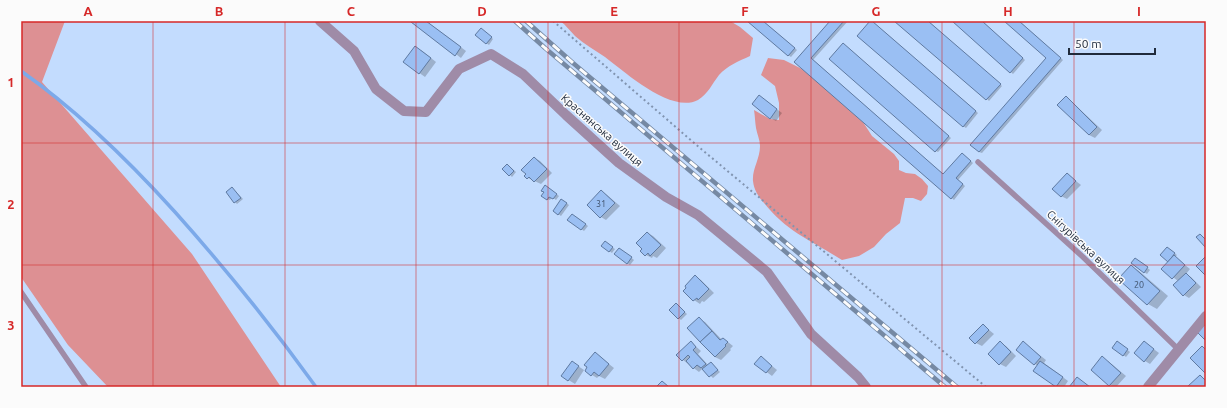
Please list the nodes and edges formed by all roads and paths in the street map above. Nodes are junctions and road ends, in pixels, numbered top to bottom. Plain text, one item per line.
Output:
1 (320, 21) edge
2 (553, 21) edge
3 (978, 162) dead end
4 (21, 292) edge
5 (1206, 316) edge
6 (1178, 349) junction
7 (86, 387) edge
8 (866, 387) edge
9 (986, 387) edge
10 (1148, 387) edge

1 - 8 street, Краснянська вулиця
2 - 9 path
3 - 6 lane, Снігурівська вулиця
4 - 7 lane
5 - 6 street
6 - 10 street

